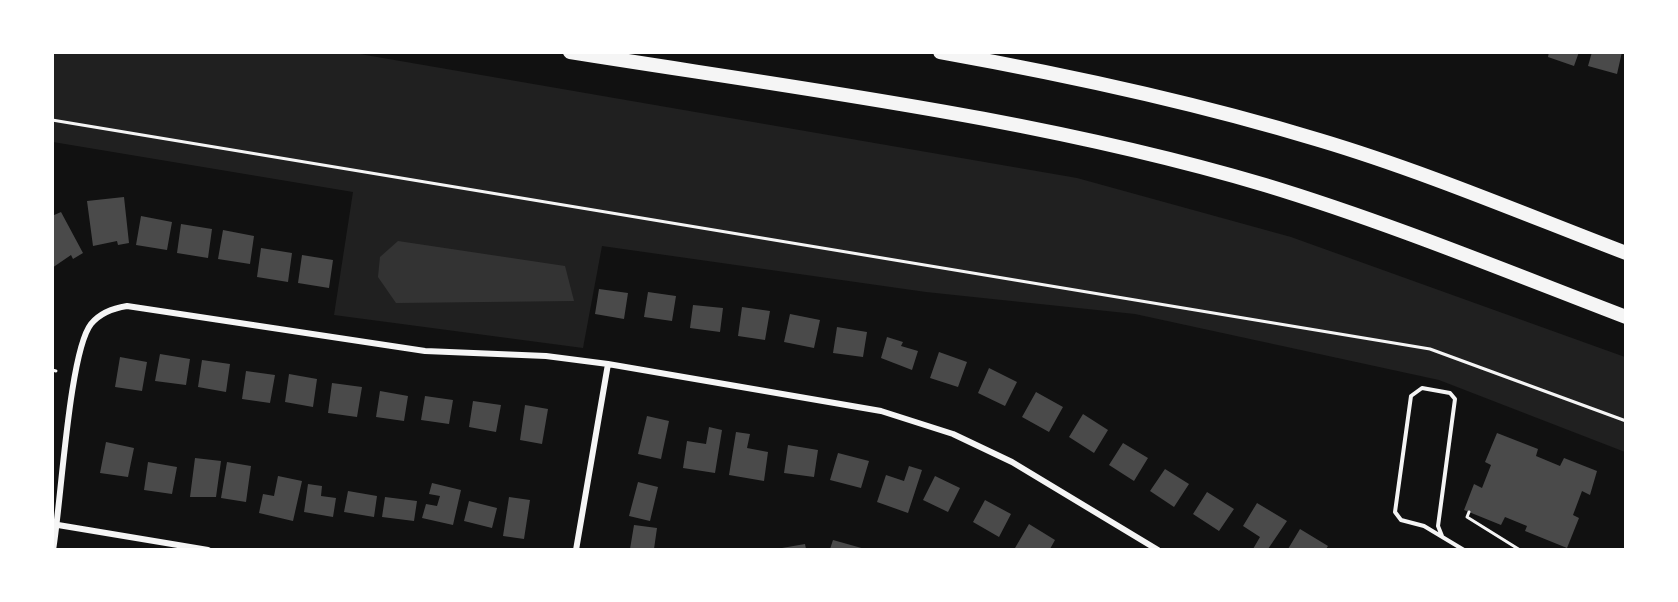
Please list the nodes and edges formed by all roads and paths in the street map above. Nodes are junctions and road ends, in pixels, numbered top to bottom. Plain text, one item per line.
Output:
1 (570, 52) edge
2 (940, 52) edge
3 (52, 120) edge
4 (1626, 253) edge
5 (1626, 317) edge
6 (608, 364) junction
7 (1626, 420) edge
8 (1469, 512) dead end
9 (58, 525) junction
10 (1442, 536) junction
11 (53, 549) edge
12 (208, 549) edge
13 (576, 549) edge
14 (1158, 549) edge
15 (1464, 549) edge
16 (1520, 549) edge

1 - 5 highway
2 - 4 highway
3 - 7 path
6 - 9 street
6 - 13 street
6 - 14 street
8 - 16 path
9 - 11 street
9 - 12 street
10 - 10 lane
10 - 15 lane

